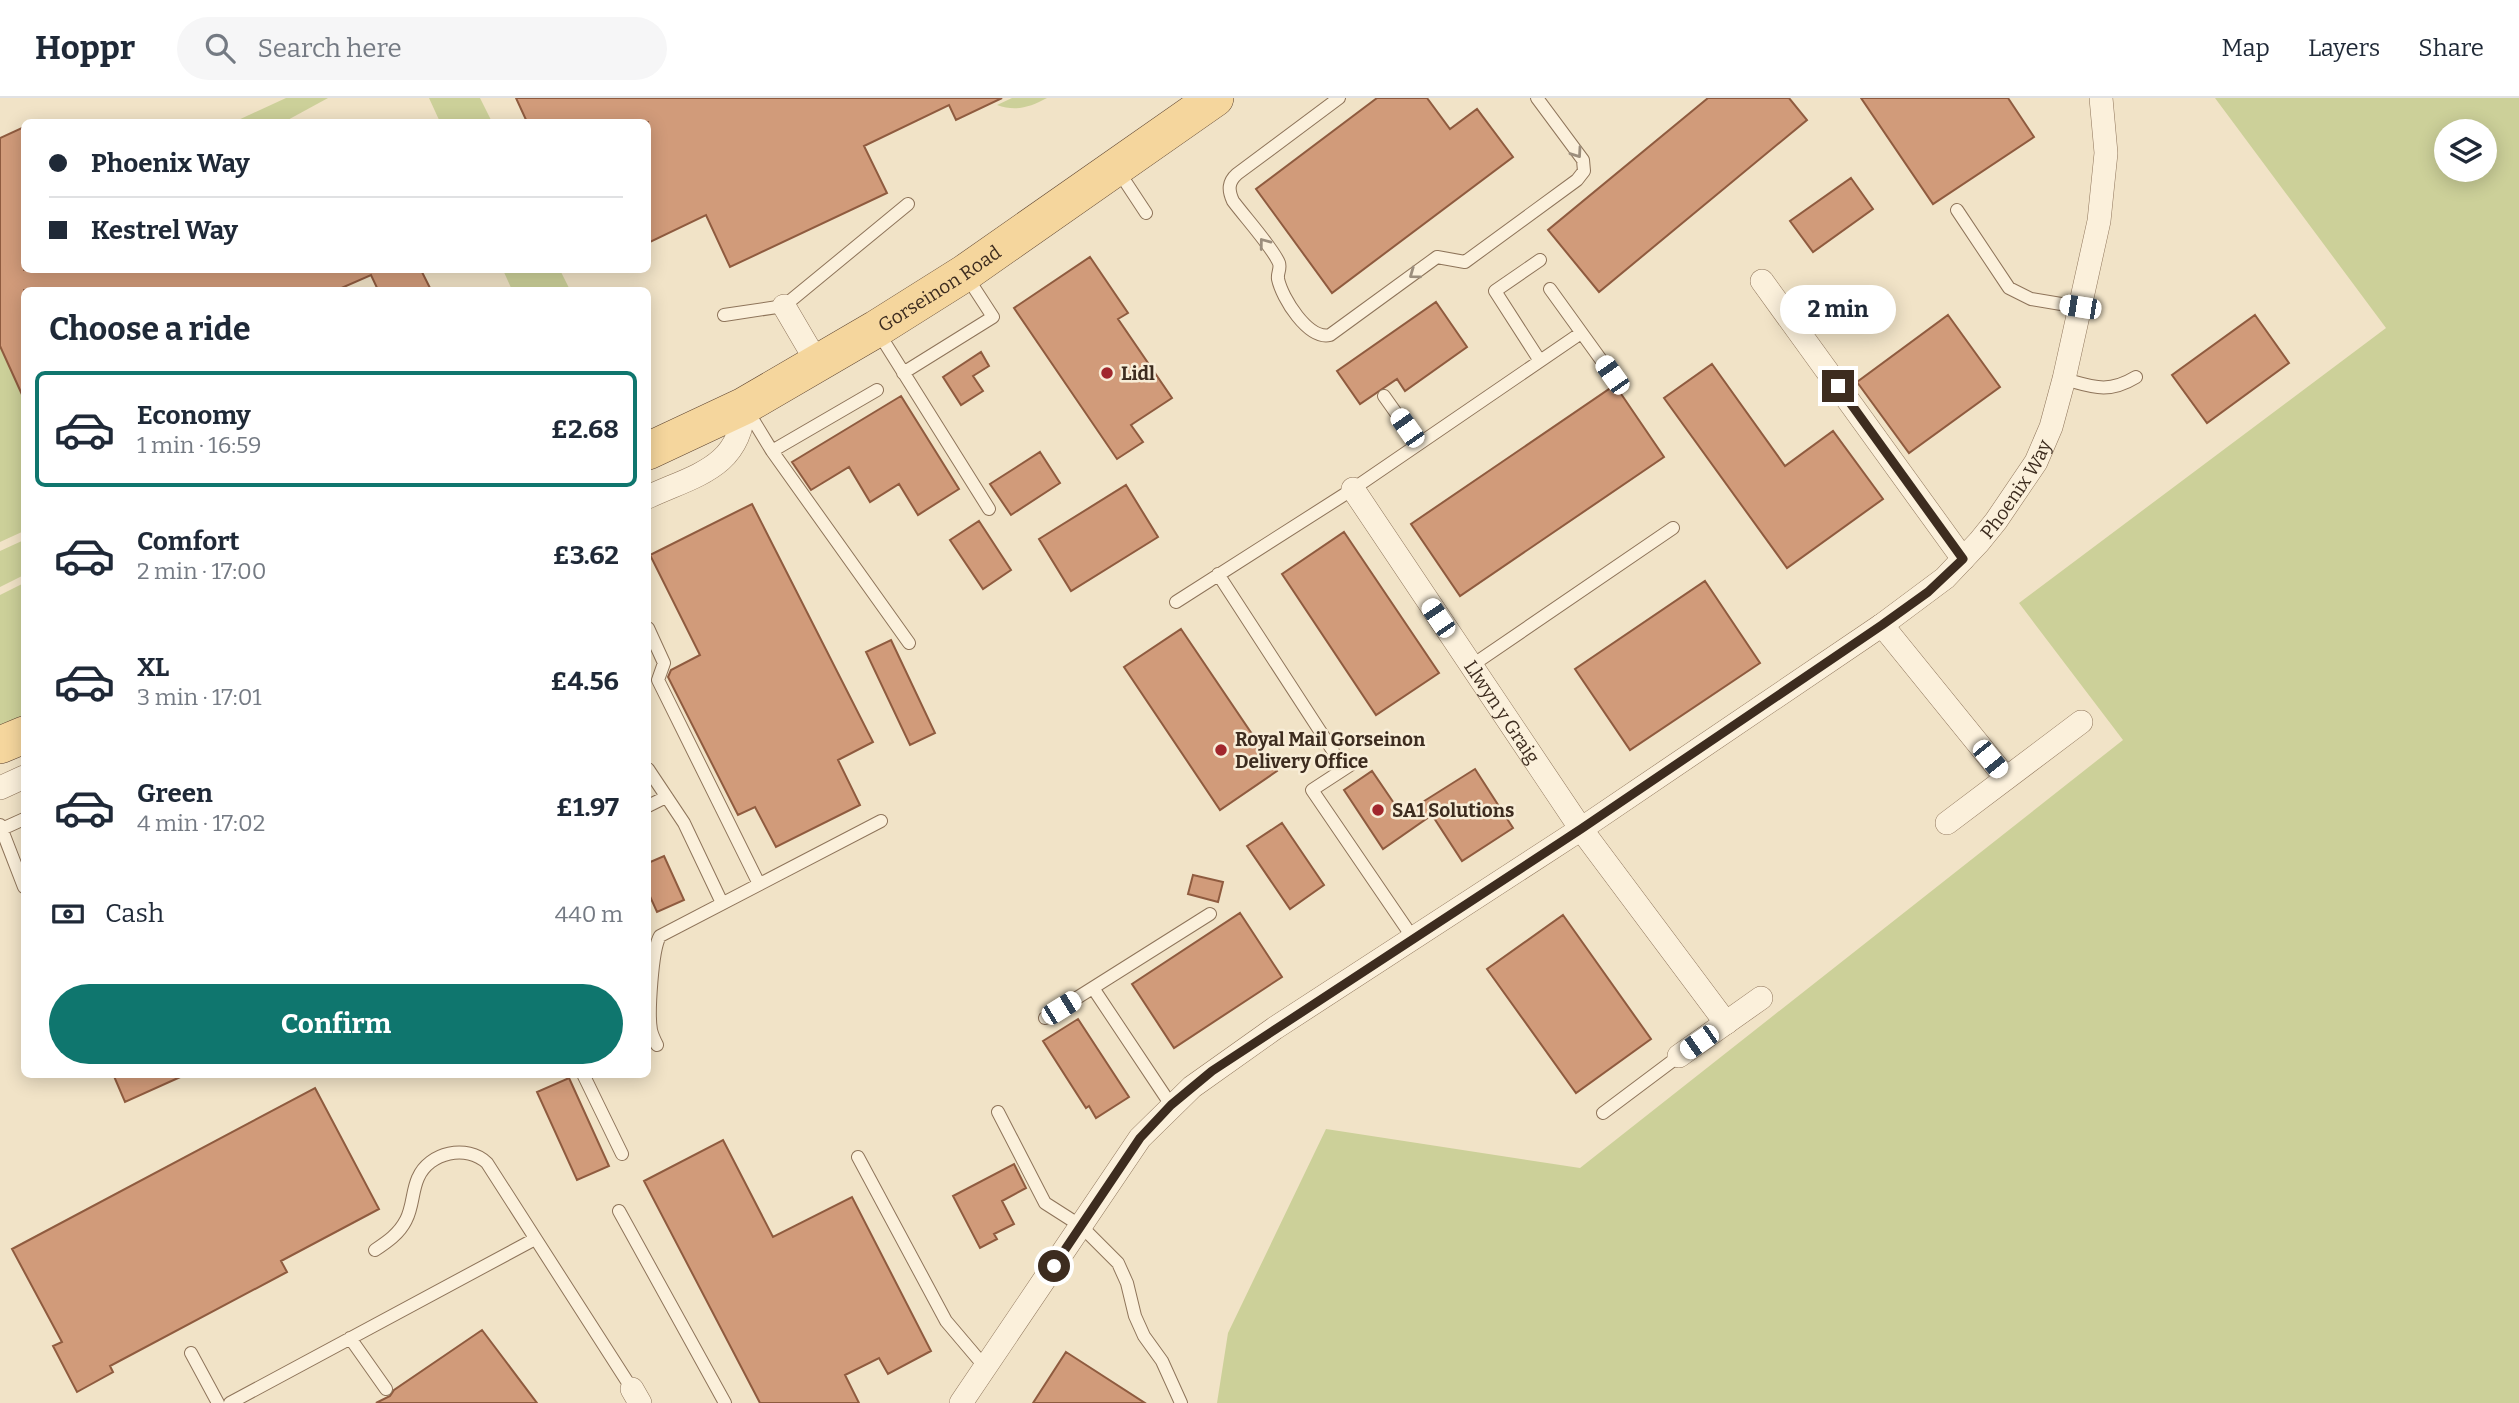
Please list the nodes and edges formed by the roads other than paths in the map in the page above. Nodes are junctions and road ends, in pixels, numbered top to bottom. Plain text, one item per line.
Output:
1 (1215, 98) edge
2 (1339, 98) edge
3 (1537, 98) edge
4 (2101, 98) edge
5 (1117, 169) junction
6 (908, 204) dead end
7 (1957, 210) dead end
8 (1146, 213) dead end
9 (1540, 260) dead end
10 (965, 272) junction
11 (1762, 281) dead end
12 (1550, 289) dead end
13 (784, 306) junction
14 (2080, 307) junction
15 (724, 316) dead end
16 (876, 329) junction
17 (1581, 333) junction
18 (1540, 361) junction
19 (818, 364) junction
20 (903, 373) junction
21 (1612, 375) dead end
22 (2136, 377) dead end
23 (2064, 379) junction
24 (877, 390) dead end
25 (1384, 396) dead end
26 (744, 406) junction
27 (1418, 444) junction
28 (651, 450) edge
29 (772, 451) junction
30 (1353, 489) junction
31 (651, 496) edge
32 (989, 509) dead end
33 (1673, 528) dead end
34 (1963, 559) junction
35 (1218, 574) junction
36 (1176, 602) dead end
37 (1882, 625) junction
38 (651, 635) edge
39 (909, 643) dead end
40 (1471, 666) junction
41 (2081, 722) dead end
42 (21, 736) edge
43 (0, 745) edge
44 (1333, 751) dead end
45 (1355, 762) dead end
46 (651, 774) edge
47 (21, 778) edge
48 (2006, 778) junction
49 (0, 788) edge
50 (666, 797) junction
51 (651, 804) edge
52 (21, 820) edge
53 (881, 821) dead end
54 (1947, 823) dead end
55 (1, 827) edge
56 (1581, 829) junction
57 (21, 879) edge
58 (759, 884) junction
59 (722, 903) junction
60 (1210, 914) dead end
61 (1413, 938) junction
62 (1093, 988) junction
63 (1761, 998) dead end
64 (1045, 1018) dead end
65 (1726, 1023) junction
66 (657, 1045) dead end
67 (1679, 1056) joint
68 (585, 1078) edge
69 (1171, 1105) junction
70 (998, 1112) dead end
71 (1603, 1114) dead end
72 (622, 1154) dead end
73 (858, 1157) dead end
74 (619, 1211) dead end
75 (1081, 1226) junction
76 (535, 1239) junction
77 (375, 1250) dead end
78 (351, 1338) junction
79 (191, 1353) dead end
80 (985, 1367) junction
81 (386, 1389) dead end
82 (636, 1396) edge
83 (218, 1403) edge
84 (230, 1403) edge
85 (725, 1403) edge
86 (961, 1403) edge
87 (1181, 1403) edge

1 - 5 main road, Gorseinon Road
3 -> 2 lane
4 - 14 street, Phoenix Way
5 - 8 lane
5 - 10 main road, Gorseinon Road
6 - 13 lane
7 - 14 lane
9 - 18 lane
10 - 16 main road, Gorseinon Road
10 - 20 lane
11 - 34 street
12 - 17 lane
13 - 15 lane
13 - 19 street
14 - 23 street, Phoenix Way
16 - 19 main road, Gorseinon Road
16 - 20 lane
17 - 18 lane
17 - 21 lane
18 - 27 lane
19 - 26 main road, Gorseinon Road
20 - 32 lane
22 - 23 lane
23 - 34 street, Phoenix Way
24 - 29 lane
25 - 27 lane
26 - 28 main road, Gorseinon Road
26 - 29 lane
26 - 31 street
27 - 30 lane
29 - 39 lane
30 - 35 lane
30 - 40 street, Llwyn y Graig
33 - 40 lane
34 - 37 street, Phoenix Way
35 - 36 lane
35 - 44 lane
37 - 48 street
37 - 56 street, Phoenix Way
38 - 58 lane
40 - 56 street, Llwyn y Graig
41 - 48 street
42 - 43 main road
45 - 61 lane
46 - 50 lane
47 - 49 street
48 - 54 street
50 - 51 lane
50 - 59 lane
52 - 55 lane
53 - 58 lane
55 - 57 lane
56 - 61 street, Phoenix Way
56 - 65 street, Llwyn y Graig
58 - 59 lane
59 - 66 lane
60 - 62 lane
61 - 69 street, Phoenix Way
62 - 64 lane
62 - 69 lane
63 - 65 street
65 - 67 street
67 - 71 lane
68 - 72 lane
69 - 75 street, Phoenix Way
70 - 75 lane
73 - 80 lane
74 - 85 lane
75 - 80 street, Phoenix Way
75 - 87 lane
76 - 77 lane
76 - 78 lane
76 - 82 lane
78 - 81 lane
78 - 84 lane
79 - 83 lane
80 - 86 street, Phoenix Way

